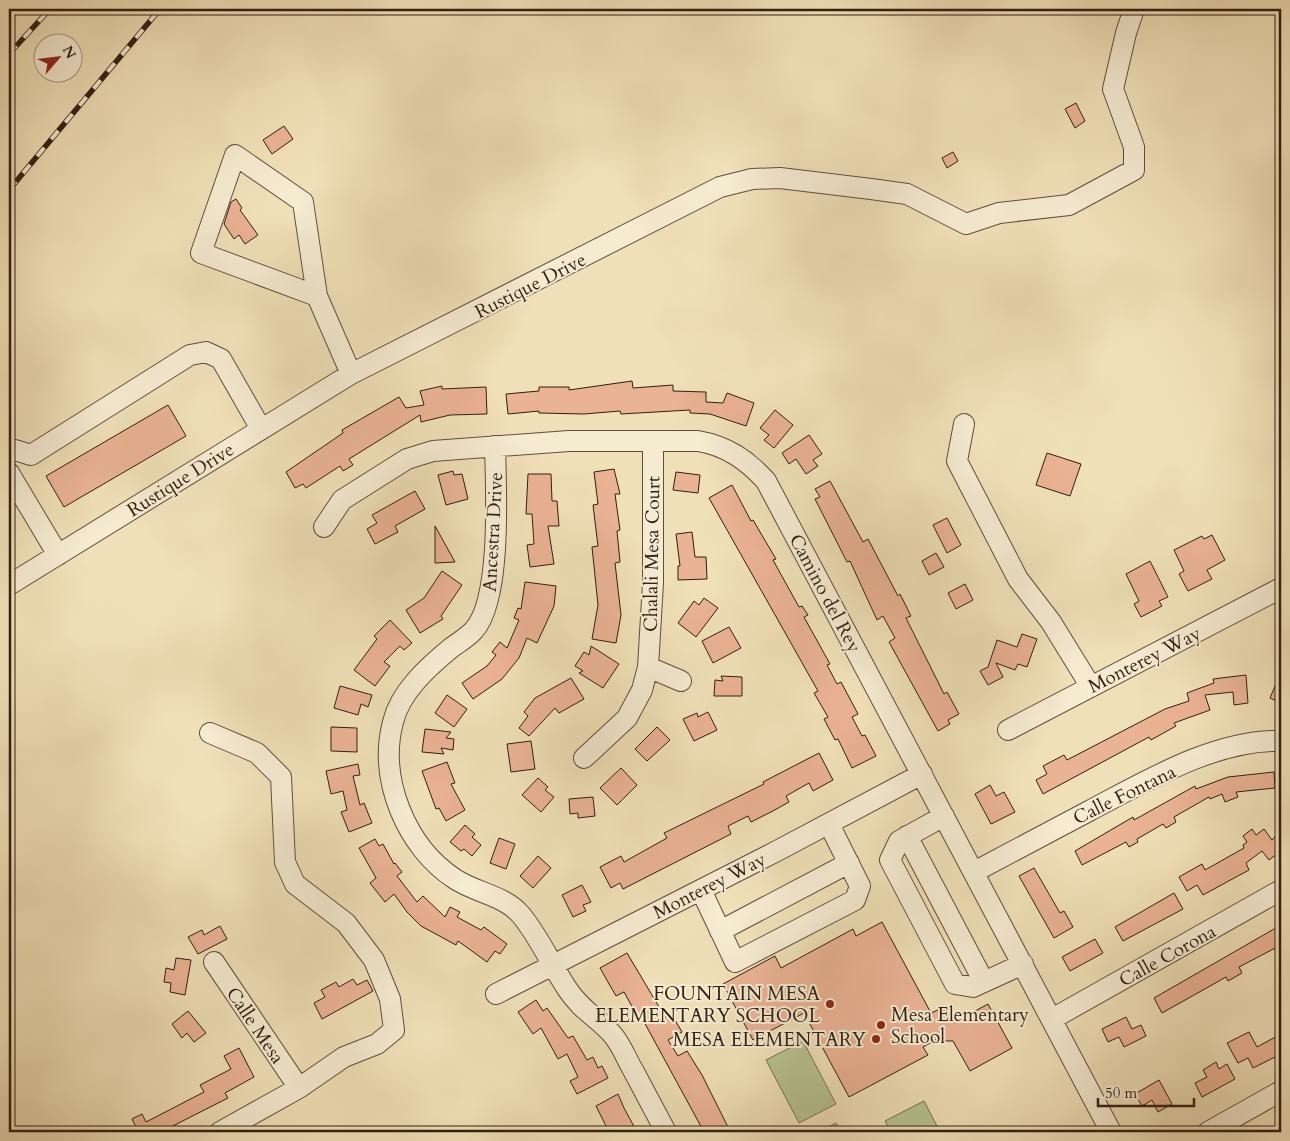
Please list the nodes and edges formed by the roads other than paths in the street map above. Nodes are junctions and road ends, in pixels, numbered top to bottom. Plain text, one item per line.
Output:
1 (1134, 9) edge
2 (317, 296) junction
3 (351, 374) junction
4 (964, 424) dead end
5 (261, 429) junction
6 (653, 442) junction
7 (495, 446) junction
8 (9, 452) edge
9 (9, 473) edge
10 (324, 527) dead end
11 (58, 554) junction
12 (9, 584) edge
13 (1281, 588) edge
14 (648, 667) junction
15 (681, 681) dead end
16 (1091, 687) junction
17 (1008, 730) dead end
18 (210, 733) dead end
19 (1281, 741) edge
20 (584, 758) dead end
21 (922, 774) junction
22 (944, 816) junction
23 (829, 824) junction
24 (849, 863) junction
25 (974, 872) junction
26 (701, 890) junction
27 (1281, 890) edge
28 (720, 931) junction
29 (214, 962) dead end
30 (552, 964) junction
31 (1023, 964) junction
32 (496, 994) dead end
33 (1052, 1020) junction
34 (299, 1088) junction
35 (1279, 1097) edge
36 (222, 1132) edge
37 (666, 1132) edge
38 (1111, 1132) edge
39 (1208, 1132) edge

1 - 3 street, Rustique Drive
2 - 2 street
2 - 3 street
3 - 5 street, Rustique Drive
4 - 16 street
5 - 8 street
5 - 11 street, Rustique Drive
6 - 7 street, Camino del Rey
6 - 14 street, Chalali Mesa Court
6 - 21 street, Camino del Rey
7 - 10 street, Camino del Rey
7 - 30 street, Ancestra Drive
9 - 11 street
11 - 12 street, Rustique Drive
13 - 16 street, Monterey Way
14 - 15 street
14 - 20 street, Chalali Mesa Court
16 - 17 street, Monterey Way
18 - 34 street
19 - 25 street, Calle Fontana
21 - 22 street, Camino del Rey
21 - 23 street, Monterey Way
22 - 25 street, Camino del Rey
22 - 31 street
23 - 24 street
23 - 26 street, Monterey Way
24 - 28 street
24 - 28 street
25 - 31 street, Camino del Rey
26 - 28 street
26 - 30 street, Monterey Way
27 - 33 street, Calle Corona
29 - 34 street, Calle Mesa
30 - 32 street, Monterey Way
30 - 37 street, Ancestra Drive
31 - 33 street, Camino del Rey
33 - 38 street, Camino del Rey
34 - 36 street
35 - 39 street

